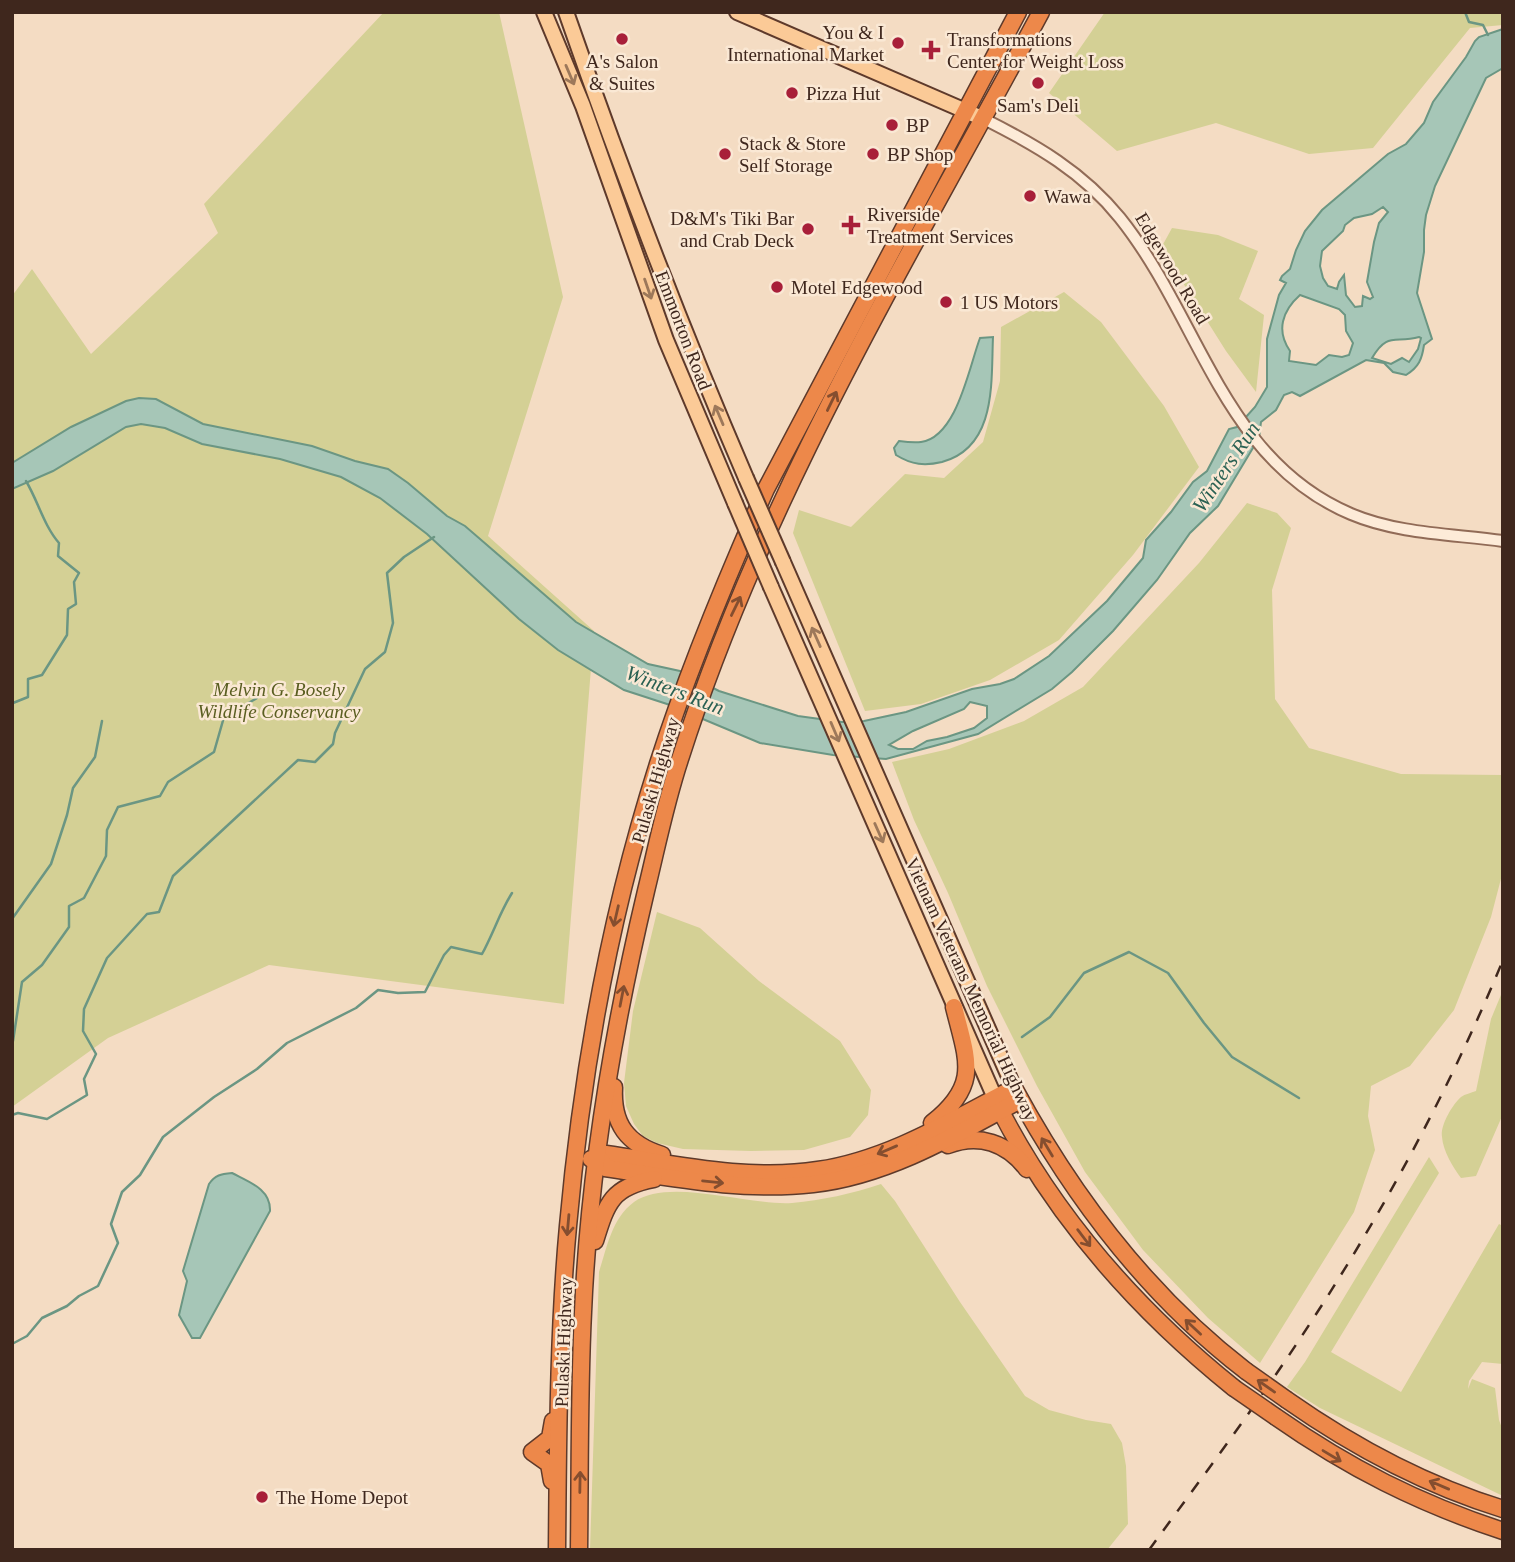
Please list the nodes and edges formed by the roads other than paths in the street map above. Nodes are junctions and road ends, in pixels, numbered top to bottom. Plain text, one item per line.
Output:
1 (737, 12) edge
2 (1018, 12) edge
3 (1041, 12) edge
4 (545, 14) edge
5 (568, 15) edge
6 (966, 110) junction
7 (984, 119) junction
8 (746, 478) joint
9 (735, 503) joint
10 (1503, 541) edge
11 (954, 1007) junction
12 (617, 1021) junction
13 (1017, 1094) junction
14 (998, 1105) junction
15 (913, 1139) junction
16 (575, 1157) junction
17 (598, 1160) junction
18 (890, 1165) junction
19 (723, 1170) junction
20 (666, 1177) junction
21 (1057, 1202) junction
22 (586, 1266) junction
23 (561, 1346) junction
24 (1503, 1509) edge
25 (557, 1526) junction
26 (1503, 1531) edge
27 (557, 1550) edge
28 (579, 1550) edge

1 - 6 main road, Edgewood Road
2 - 6 highway, Pulaski Highway
3 - 7 highway, Pulaski Highway
4 -> 9 main road, Emmorton Road
8 -> 5 main road, Emmorton Road
6 - 7 main road, Edgewood Road
6 -> 16 highway, Pulaski Highway
7 - 10 street, Edgewood Road
12 -> 7 highway, Pulaski Highway
13 -> 8 main road, Vietnam Veterans Memorial Highway, bridge
9 -> 11 main road, Vietnam Veterans Memorial Highway, bridge
11 - 14 main road, Vietnam Veterans Memorial Highway
11 - 15 highway
12 - 17 highway, Pulaski Highway
12 - 19 highway
13 - 14 highway
24 -> 13 highway, Vietnam Veterans Memorial Highway, bridge
14 - 15 highway
14 - 18 highway
14 - 21 highway, Vietnam Veterans Memorial Highway
15 -> 19 highway
16 - 17 highway
16 -> 23 highway, Pulaski Highway
17 - 19 highway
17 - 20 highway
17 - 22 highway, Pulaski Highway
20 -> 18 highway
18 - 21 highway
20 - 22 highway
21 -> 26 highway, Vietnam Veterans Memorial Highway, bridge
28 -> 22 highway, Pulaski Highway
23 - 25 highway, Pulaski Highway
23 - 25 highway
25 - 27 highway, Pulaski Highway

